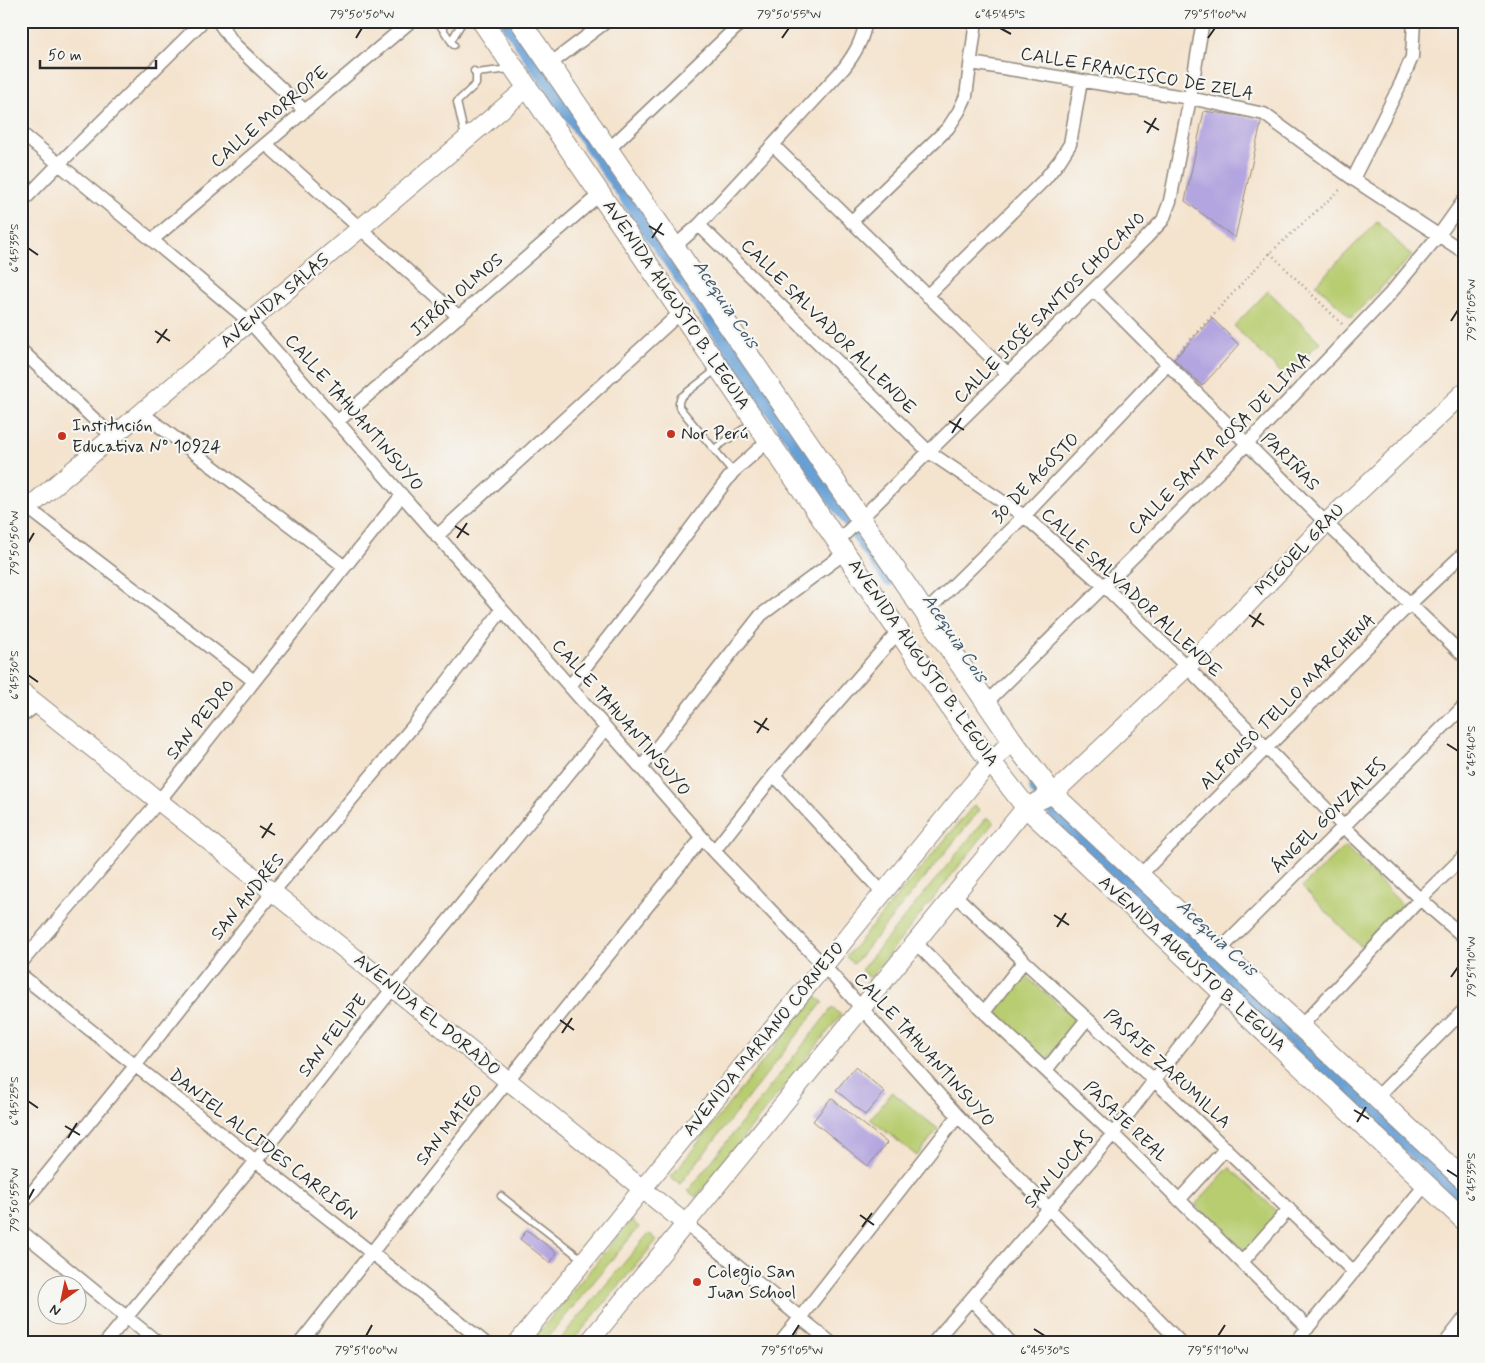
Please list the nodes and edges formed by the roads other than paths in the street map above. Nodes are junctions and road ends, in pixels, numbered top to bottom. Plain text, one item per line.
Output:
1 (203, 21) edge
2 (218, 21) edge
3 (411, 21) edge
4 (437, 21) edge
5 (463, 21) edge
6 (482, 21) edge
7 (520, 21) edge
8 (607, 21) edge
9 (743, 21) edge
10 (866, 21) edge
11 (976, 21) edge
12 (1203, 21) edge
13 (1414, 21) edge
14 (971, 63) junction
15 (550, 64) junction
16 (514, 68) junction
17 (1081, 81) junction
18 (527, 88) junction
19 (1190, 98) junction
20 (305, 111) junction
21 (21, 133) edge
22 (466, 140) junction
23 (266, 144) junction
24 (773, 145) junction
25 (608, 150) junction
26 (59, 164) junction
27 (1353, 178) junction
28 (600, 194) junction
29 (1464, 200) edge
30 (21, 203) edge
31 (851, 222) junction
32 (699, 225) junction
33 (361, 229) junction
34 (1439, 235) junction
35 (152, 240) junction
36 (674, 247) junction
37 (1464, 252) edge
38 (1094, 290) junction
39 (927, 296) junction
40 (681, 312) junction
41 (458, 317) junction
42 (250, 322) junction
43 (21, 350) edge
44 (1168, 364) junction
45 (719, 368) junction
46 (1008, 374) junction
47 (1464, 392) edge
48 (142, 413) junction
49 (756, 420) junction
50 (337, 422) junction
51 (113, 437) junction
52 (769, 440) junction
53 (1247, 444) junction
54 (714, 449) junction
55 (929, 452) junction
56 (733, 472) junction
57 (402, 495) junction
58 (25, 511) edge
59 (1024, 516) junction
60 (861, 520) junction
61 (1326, 523) junction
62 (438, 536) junction
63 (841, 545) junction
64 (1464, 553) edge
65 (344, 567) junction
66 (1104, 586) junction
67 (1410, 604) junction
68 (502, 610) junction
69 (926, 612) junction
70 (900, 630) junction
71 (1464, 656) edge
72 (1187, 667) junction
73 (254, 681) junction
74 (570, 686) junction
75 (21, 692) edge
76 (987, 702) junction
77 (38, 704) junction
78 (1464, 706) edge
79 (21, 718) edge
80 (606, 728) junction
81 (1012, 740) junction
82 (1267, 749) junction
83 (991, 762) junction
84 (641, 768) junction
85 (774, 775) junction
86 (1052, 794) junction
87 (159, 801) junction
88 (1026, 807) junction
89 (1343, 826) junction
90 (702, 838) junction
91 (714, 851) junction
92 (1464, 856) edge
93 (1139, 876) junction
94 (273, 892) junction
95 (883, 892) junction
96 (954, 894) junction
97 (1420, 899) junction
98 (1464, 937) edge
99 (915, 942) junction
100 (1219, 951) junction
101 (1024, 961) junction
102 (21, 963) edge
103 (824, 966) junction
104 (21, 975) edge
105 (393, 988) junction
106 (1222, 992) junction
107 (861, 1008) junction
108 (1464, 1010) edge
109 (984, 1012) junction
110 (1087, 1019) junction
111 (1300, 1027) junction
112 (136, 1066) junction
113 (1046, 1070) junction
114 (508, 1080) junction
115 (1154, 1080) junction
116 (1376, 1098) junction
117 (958, 1116) junction
118 (1114, 1134) junction
119 (1226, 1148) junction
120 (256, 1162) junction
121 (1461, 1172) edge
122 (1426, 1184) junction
123 (642, 1188) junction
124 (501, 1196) dead end
125 (1179, 1200) junction
126 (21, 1206) edge
127 (1048, 1208) junction
128 (1289, 1209) junction
129 (1464, 1220) edge
130 (686, 1224) junction
131 (21, 1231) edge
132 (371, 1253) junction
133 (585, 1262) junction
134 (1242, 1262) junction
135 (1354, 1272) junction
136 (971, 1298) junction
137 (127, 1317) junction
138 (801, 1318) junction
139 (1464, 1319) edge
140 (1308, 1328) junction
141 (106, 1342) edge
142 (157, 1342) edge
143 (301, 1342) edge
144 (484, 1342) edge
145 (518, 1342) edge
146 (589, 1342) edge
147 (781, 1342) edge
148 (830, 1342) edge
149 (934, 1342) edge
150 (1010, 1342) edge
151 (1180, 1342) edge
152 (1296, 1342) edge
153 (1446, 1342) edge

1 - 26 street
2 - 20 street
3 - 20 street, CALLE MORROPE
4 - 5 lane
6 - 16 main road, AVENIDA AUGUSTO B. LEGUIA
7 - 15 main road, AVENIDA AUGUSTO B. LEGUIA
8 - 15 street
9 - 25 street
10 - 24 street
11 - 14 street
12 - 19 street, CALLE JOSÉ SANTOS CHOCANO
13 - 27 street
14 - 17 street, CALLE FRANCISCO DE ZELA
14 - 31 street
15 - 25 main road, AVENIDA AUGUSTO B. LEGUIA
16 - 18 main road, AVENIDA AUGUSTO B. LEGUIA
16 - 22 lane
17 - 19 street, CALLE FRANCISCO DE ZELA
17 - 39 street
18 - 22 street, AVENIDA SALAS
18 - 28 main road, AVENIDA AUGUSTO B. LEGUIA
19 - 27 street, CALLE FRANCISCO DE ZELA
19 - 38 street, CALLE JOSÉ SANTOS CHOCANO
20 - 23 street, CALLE MORROPE
21 - 26 street, CALLE TAHUANTINSUYO
22 - 33 street, AVENIDA SALAS
23 - 33 street
23 - 35 street, CALLE MORROPE
24 - 31 street
24 - 32 street
25 - 36 main road, AVENIDA AUGUSTO B. LEGUIA
26 - 30 street
26 - 35 street, CALLE TAHUANTINSUYO
27 - 34 street, CALLE FRANCISCO DE ZELA
28 - 40 main road, AVENIDA AUGUSTO B. LEGUIA
28 - 41 street, JIRÓN OLMOS
29 - 34 street, CALLE SANTA ROSA DE LIMA
31 - 39 street
32 - 36 street
32 - 55 street, CALLE SALVADOR ALLENDE
33 - 41 street
33 - 42 street, AVENIDA SALAS
34 - 37 street, CALLE FRANCISCO DE ZELA
34 - 53 street, CALLE SANTA ROSA DE LIMA
35 - 42 street, CALLE TAHUANTINSUYO
36 - 60 main road, AVENIDA AUGUSTO B. LEGUIA
38 - 44 street, PARIÑAS
38 - 46 street, CALLE JOSÉ SANTOS CHOCANO
39 - 46 street
40 - 45 main road, AVENIDA AUGUSTO B. LEGUIA
40 - 62 street
41 - 50 street, JIRÓN OLMOS
42 - 48 street, AVENIDA SALAS
42 - 50 street, CALLE TAHUANTINSUYO
43 - 51 street
44 - 53 street, PARIÑAS
44 - 59 street, 30 DE AGOSTO
45 - 49 main road, AVENIDA AUGUSTO B. LEGUIA
45 - 54 lane
46 - 55 street, CALLE JOSÉ SANTOS CHOCANO
47 - 61 street, MIGUEL GRAU
48 - 51 street, AVENIDA SALAS
48 - 65 street
49 - 52 main road, AVENIDA AUGUSTO B. LEGUIA
49 - 54 lane
50 - 57 street, CALLE TAHUANTINSUYO
51 - 58 street, AVENIDA SALAS
52 - 56 street
52 - 63 main road, AVENIDA AUGUSTO B. LEGUIA
53 - 61 street, PARIÑAS
53 - 66 street, CALLE SANTA ROSA DE LIMA
54 - 56 lane
55 - 59 street, CALLE SALVADOR ALLENDE
55 - 60 street, CALLE JOSÉ SANTOS CHOCANO
56 - 74 street
57 - 62 street, CALLE TAHUANTINSUYO
57 - 65 street, SAN PEDRO
58 - 73 street
59 - 66 street, CALLE SALVADOR ALLENDE
59 - 69 street, 30 DE AGOSTO
60 - 63 street, CALLE JOSÉ SANTOS CHOCANO
60 - 69 main road, AVENIDA AUGUSTO B. LEGUIA
61 - 67 street, PARIÑAS
61 - 72 street, MIGUEL GRAU
62 - 68 street, CALLE TAHUANTINSUYO
63 - 70 main road, AVENIDA AUGUSTO B. LEGUIA
63 - 84 street
64 - 67 street, ALFONSO TELLO MARCHENA
65 - 73 street, SAN PEDRO
66 - 72 street, CALLE SALVADOR ALLENDE
66 - 76 street, CALLE SANTA ROSA DE LIMA
67 - 71 street, PARIÑAS
67 - 82 street, ALFONSO TELLO MARCHENA
68 - 74 street, CALLE TAHUANTINSUYO
68 - 94 street, SAN ANDRÉS
69 - 76 main road, AVENIDA AUGUSTO B. LEGUIA
70 - 83 main road, AVENIDA AUGUSTO B. LEGUIA
70 - 85 street
72 - 82 street, CALLE SALVADOR ALLENDE
72 - 86 street, MIGUEL GRAU
73 - 87 street, SAN PEDRO
74 - 80 street, CALLE TAHUANTINSUYO
75 - 77 street, AVENIDA EL DORADO
76 - 81 main road, AVENIDA AUGUSTO B. LEGUIA
77 - 79 street
77 - 87 street, AVENIDA EL DORADO
78 - 89 street, ÁNGEL GONZALES
80 - 84 street, CALLE TAHUANTINSUYO
80 - 105 street, SAN FELIPE
81 - 83 street, AVENIDA MARIANO CORNEJO
81 - 86 main road, AVENIDA AUGUSTO B. LEGUIA
82 - 89 street, CALLE SALVADOR ALLENDE
82 - 93 street, ALFONSO TELLO MARCHENA
83 - 88 main road, AVENIDA AUGUSTO B. LEGUIA
83 - 95 street, AVENIDA MARIANO CORNEJO
84 - 90 street, CALLE TAHUANTINSUYO
85 - 91 street
85 - 95 street
86 - 88 street
86 - 93 main road, AVENIDA AUGUSTO B. LEGUIA
87 - 94 street, AVENIDA EL DORADO
87 - 102 street, SAN PEDRO
88 - 96 street
88 - 106 main road, AVENIDA AUGUSTO B. LEGUIA
89 - 97 street, CALLE SALVADOR ALLENDE
89 - 100 street, ÁNGEL GONZALES
90 - 91 street, CALLE TAHUANTINSUYO
90 - 114 street, SAN MATEO
91 - 103 street, CALLE TAHUANTINSUYO
92 - 97 street
93 - 100 main road, AVENIDA AUGUSTO B. LEGUIA
94 - 105 street, AVENIDA EL DORADO
94 - 112 street, SAN ANDRÉS
95 - 103 street, AVENIDA MARIANO CORNEJO
96 - 99 street
96 - 101 street, PASAJE ZARUMILLA
97 - 98 street, CALLE SALVADOR ALLENDE
97 - 111 street
99 - 107 street
99 - 109 street, PASAJE REAL
100 - 111 main road, AVENIDA AUGUSTO B. LEGUIA
101 - 109 street
101 - 110 street, PASAJE ZARUMILLA
103 - 107 street, CALLE TAHUANTINSUYO
103 - 123 street, AVENIDA MARIANO CORNEJO
104 - 112 street, DANIEL ALCIDES CARRIÓN
105 - 114 street, AVENIDA EL DORADO
105 - 120 street, SAN FELIPE
106 - 115 street, SAN LUCAS
106 - 122 main road, AVENIDA AUGUSTO B. LEGUIA
107 - 117 street, CALLE TAHUANTINSUYO
107 - 130 street
108 - 116 street
109 - 113 street, PASAJE REAL
110 - 113 street
110 - 115 street, PASAJE ZARUMILLA
111 - 116 main road, AVENIDA AUGUSTO B. LEGUIA
112 - 120 street, DANIEL ALCIDES CARRIÓN
112 - 126 street, SAN ANDRÉS
113 - 118 street, PASAJE REAL
114 - 123 street, AVENIDA EL DORADO
114 - 132 street, SAN MATEO
115 - 118 street, SAN LUCAS
115 - 119 street, PASAJE ZARUMILLA
116 - 121 main road, AVENIDA AUGUSTO B. LEGUIA
117 - 127 street, CALLE TAHUANTINSUYO
117 - 138 street
118 - 125 street, PASAJE REAL
118 - 127 street, SAN LUCAS
119 - 125 street
119 - 128 street, PASAJE ZARUMILLA
120 - 132 street, DANIEL ALCIDES CARRIÓN
120 - 137 street, SAN FELIPE
122 - 129 main road, AVENIDA AUGUSTO B. LEGUIA
122 - 135 street
123 - 130 street, AVENIDA EL DORADO
123 - 133 street, AVENIDA MARIANO CORNEJO
124 - 133 lane
125 - 134 street, PASAJE REAL
127 - 136 street, SAN LUCAS
127 - 151 street, CALLE TAHUANTINSUYO
128 - 134 street
128 - 135 street, PASAJE ZARUMILLA
130 - 138 street, AVENIDA EL DORADO
130 - 146 street
131 - 137 street
132 - 143 street, SAN MATEO
132 - 144 street, DANIEL ALCIDES CARRIÓN
133 - 145 street, AVENIDA MARIANO CORNEJO
134 - 140 street, PASAJE REAL
135 - 140 street
136 - 149 street, SAN LUCAS
136 - 150 street
137 - 141 street, SAN FELIPE
137 - 142 street
138 - 147 street
138 - 148 street, AVENIDA EL DORADO
139 - 153 street
140 - 152 street

